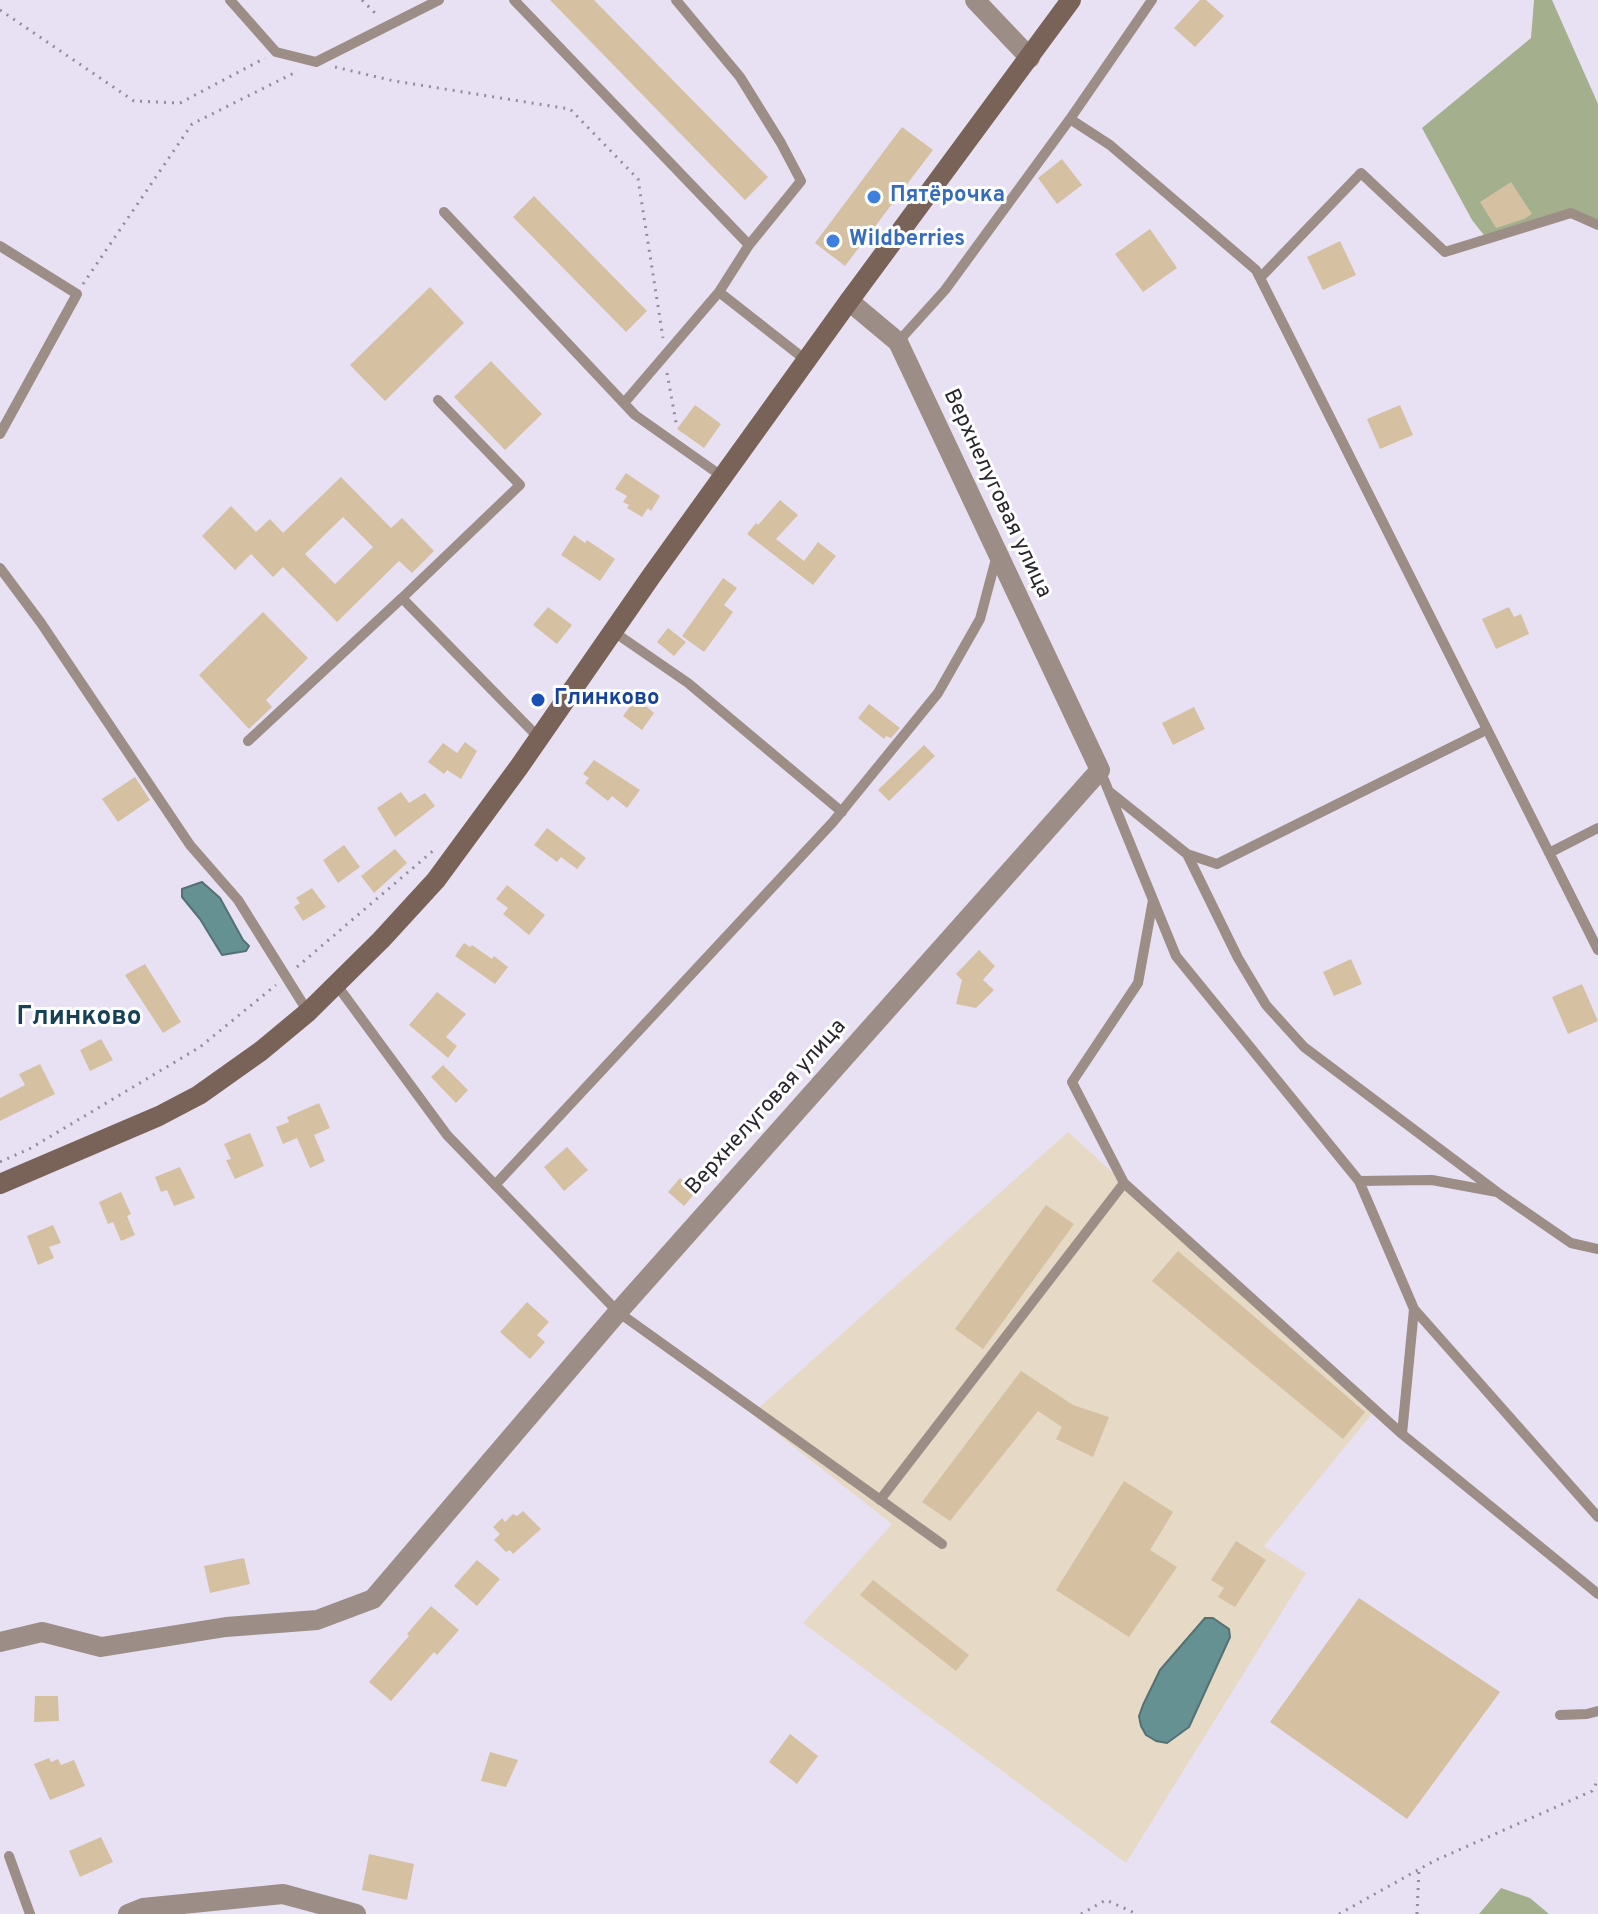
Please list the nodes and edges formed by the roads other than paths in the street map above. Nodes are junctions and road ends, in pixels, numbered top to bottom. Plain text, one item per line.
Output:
1 (230, 0) edge
2 (420, 0) edge
3 (439, 0) edge
4 (514, 0) edge
5 (676, 0) edge
6 (975, 0) edge
7 (1071, 0) edge
8 (1152, 0) edge
9 (405, 17) junction
10 (1030, 58) junction
11 (1070, 119) junction
12 (444, 212) dead end
13 (1598, 225) edge
14 (749, 245) junction
15 (0, 246) edge
16 (1260, 278) junction
17 (719, 292) junction
18 (849, 301) junction
19 (898, 342) junction
20 (807, 361) junction
21 (438, 400) dead end
22 (624, 403) junction
23 (0, 434) edge
24 (723, 477) junction
25 (997, 552) junction
26 (0, 568) edge
27 (402, 598) junction
28 (614, 632) junction
29 (1486, 730) junction
30 (539, 738) junction
31 (248, 741) dead end
32 (1100, 770) junction
33 (1109, 792) junction
34 (842, 812) junction
35 (1598, 828) edge
36 (1549, 853) junction
37 (1187, 854) junction
38 (1153, 898) junction
39 (1598, 950) edge
40 (336, 984) junction
41 (308, 1012) junction
42 (1359, 1181) junction
43 (1124, 1183) junction
44 (0, 1184) edge
45 (495, 1185) junction
46 (1497, 1192) junction
47 (1598, 1249) edge
48 (1414, 1309) junction
49 (618, 1312) junction
50 (1402, 1434) junction
51 (880, 1500) junction
52 (1598, 1517) edge
53 (942, 1544) dead end
54 (1598, 1594) edge
55 (0, 1642) edge
56 (1598, 1711) edge
57 (1560, 1715) dead end
58 (9, 1856) dead end
59 (30, 1914) edge
60 (128, 1914) edge
61 (356, 1914) edge

1 - 9 lane
2 - 9 lane
3 - 9 lane
4 - 14 lane
5 - 14 lane
6 - 10 street
7 - 10 main road
8 - 11 lane
10 - 18 main road
11 - 16 lane
11 - 19 lane
12 - 22 lane
13 - 16 lane
14 - 17 lane
15 - 23 lane
16 - 29 lane
17 - 20 lane
17 - 22 lane
18 - 19 street, Верхнелуговая улица
18 - 20 main road
19 - 25 street, Верхнелуговая улица
20 - 24 main road
21 - 27 lane
22 - 24 lane
24 - 28 main road
25 - 32 street, Верхнелуговая улица
25 - 34 lane
26 - 41 lane
27 - 30 lane
27 - 31 lane
28 - 30 main road
28 - 34 lane
29 - 36 lane
29 - 37 lane
30 - 40 main road
32 - 33 lane
32 - 49 street, Верхнелуговая улица
33 - 37 lane
33 - 38 lane
34 - 45 lane
35 - 36 lane
36 - 39 lane
37 - 46 lane
38 - 42 lane
38 - 43 lane
40 - 41 main road
40 - 45 lane
41 - 44 main road
42 - 46 lane
42 - 48 lane
43 - 50 lane
43 - 51 lane
45 - 49 lane
46 - 47 lane
48 - 50 lane
48 - 52 lane
49 - 51 lane
49 - 55 street, Верхнелуговая улица
50 - 54 lane
51 - 53 lane
56 - 57 lane
58 - 59 lane
60 - 61 street

